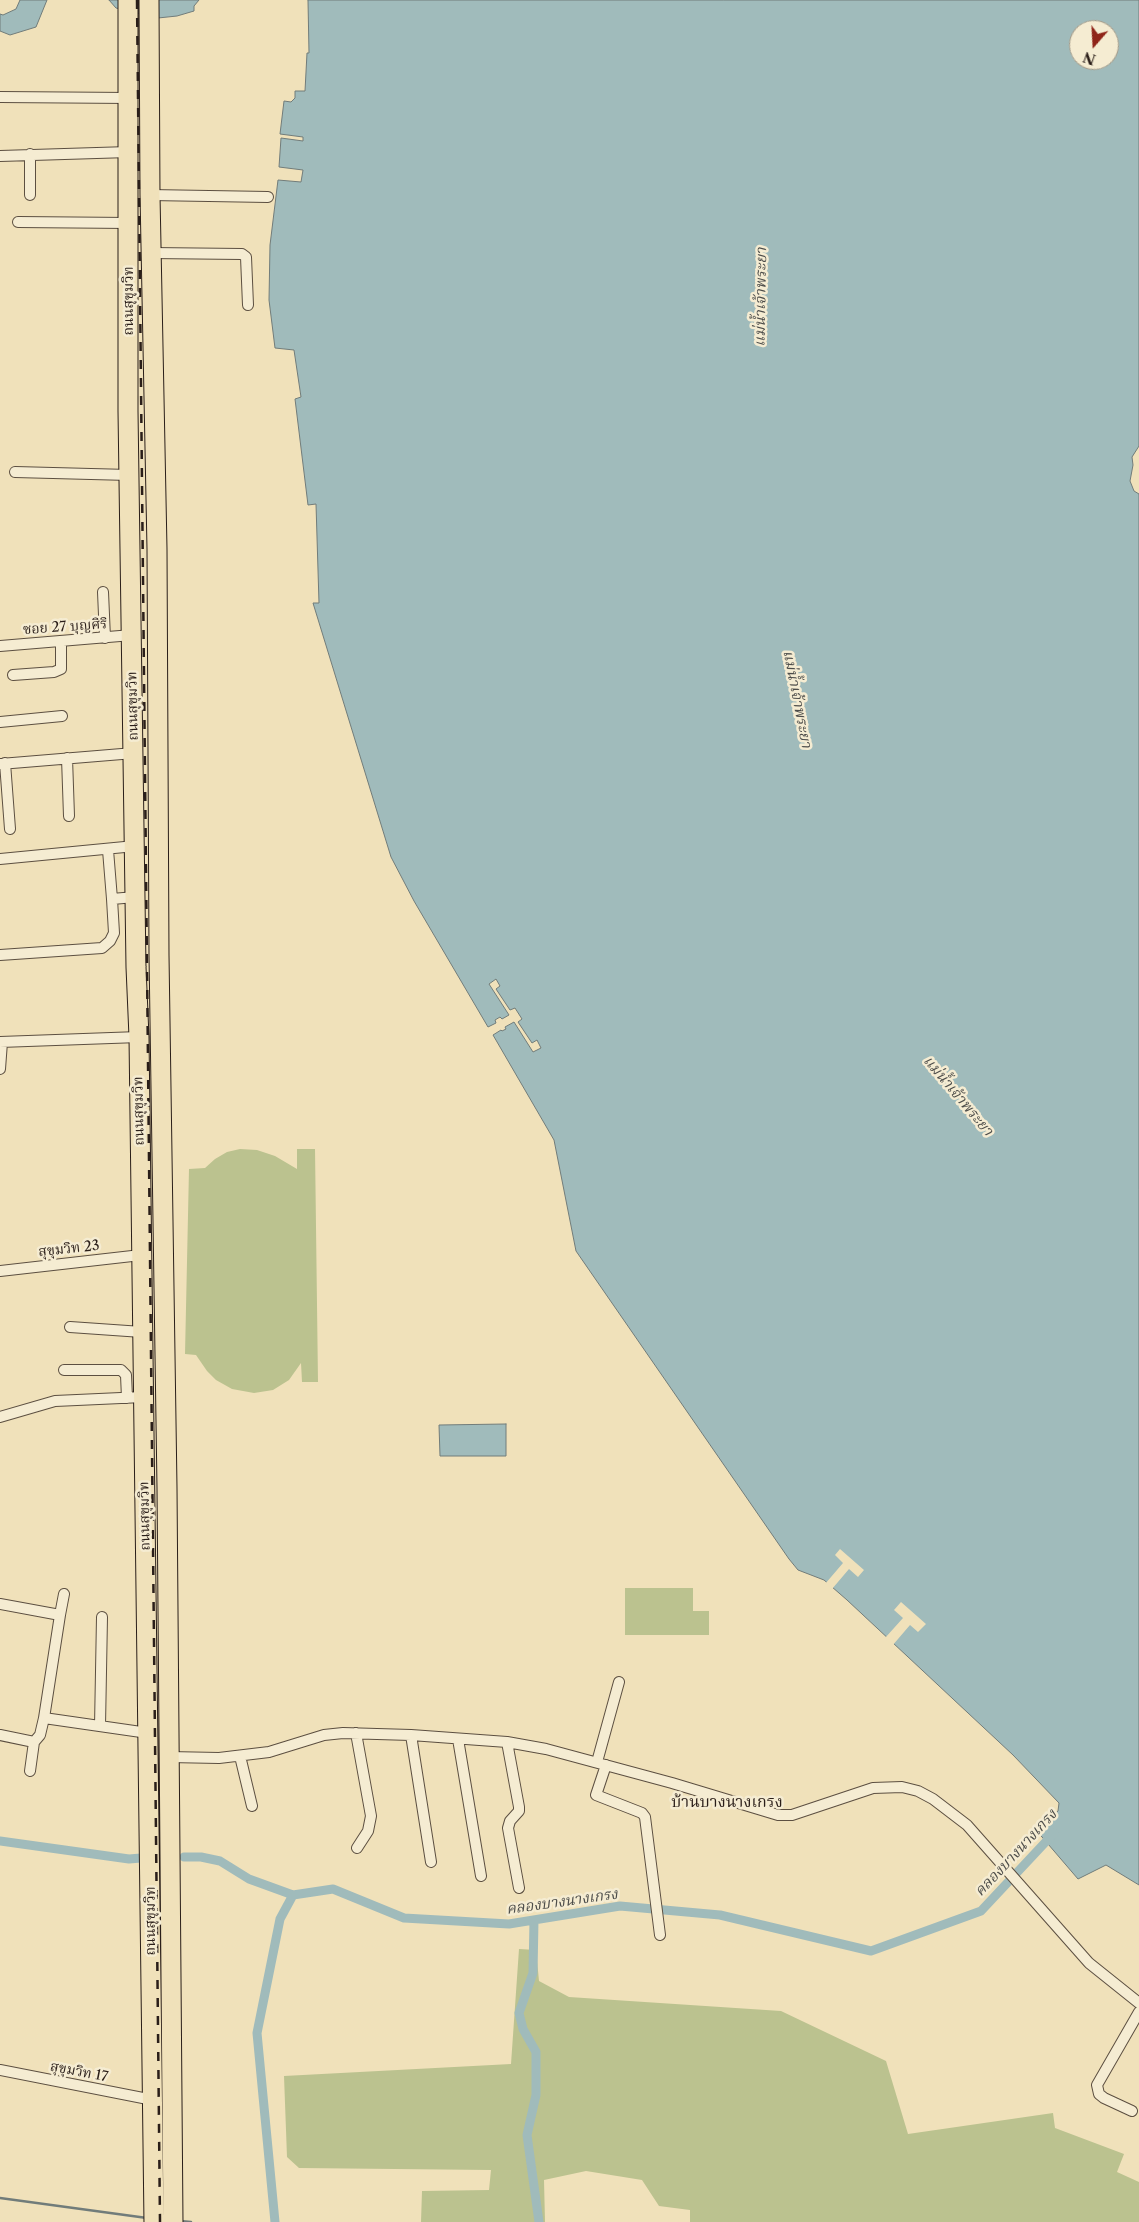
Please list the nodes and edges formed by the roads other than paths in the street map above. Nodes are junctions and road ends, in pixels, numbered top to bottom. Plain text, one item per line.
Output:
1 (128, 0) edge
2 (148, 0) edge
3 (0, 98) edge
4 (130, 98) junction
5 (130, 152) junction
6 (30, 154) junction
7 (0, 156) edge
8 (30, 195) dead end
9 (150, 195) junction
10 (268, 197) dead end
11 (18, 222) dead end
12 (129, 223) junction
13 (151, 252) junction
14 (248, 306) dead end
15 (129, 329) junction
16 (152, 329) junction
17 (15, 472) dead end
18 (129, 475) junction
19 (103, 592) dead end
20 (132, 635) junction
21 (104, 638) junction
22 (61, 641) junction
23 (0, 646) edge
24 (13, 675) dead end
25 (62, 716) dead end
26 (0, 722) edge
27 (134, 753) junction
28 (67, 758) junction
29 (3, 764) edge
30 (69, 816) dead end
31 (10, 829) dead end
32 (135, 846) junction
33 (108, 850) junction
34 (0, 859) edge
35 (135, 897) junction
36 (112, 900) junction
37 (0, 955) edge
38 (159, 955) junction
39 (136, 976) junction
40 (160, 992) junction
41 (139, 1037) junction
42 (1, 1042) edge
43 (0, 1070) edge
44 (141, 1255) junction
45 (0, 1271) edge
46 (70, 1327) dead end
47 (142, 1332) junction
48 (64, 1370) dead end
49 (135, 1398) junction
50 (0, 1418) edge
51 (64, 1594) dead end
52 (0, 1604) edge
53 (60, 1615) junction
54 (102, 1617) dead end
55 (619, 1682) dead end
56 (44, 1718) junction
57 (100, 1726) junction
58 (148, 1733) junction
59 (356, 1733) junction
60 (0, 1735) edge
61 (411, 1735) junction
62 (458, 1739) junction
63 (34, 1742) junction
64 (508, 1742) junction
65 (240, 1756) junction
66 (169, 1757) junction
67 (602, 1763) junction
68 (30, 1771) dead end
69 (252, 1806) dead end
70 (357, 1848) dead end
71 (431, 1862) dead end
72 (482, 1876) dead end
73 (519, 1888) dead end
74 (660, 1932) dead end
75 (1139, 2003) edge
76 (1139, 2012) edge
77 (0, 2070) edge
78 (153, 2100) junction
79 (1132, 2111) dead end
80 (154, 2222) edge
81 (173, 2222) edge

1 - 4 highway, ถนนสุขุมวิท
2 - 9 highway, ถนนสุขุมวิท
3 - 4 street
4 - 5 highway, ถนนสุขุมวิท
5 - 6 street
5 - 12 highway, ถนนสุขุมวิท
6 - 7 street
6 - 8 street
9 - 10 street
9 - 13 highway, ถนนสุขุมวิท
11 - 12 street
12 - 15 highway, ถนนสุขุมวิท
13 - 14 street
13 - 16 highway, ถนนสุขุมวิท
15 - 16 highway
15 - 18 highway, ถนนสุขุมวิท
16 - 38 highway, ถนนสุขุมวิท
17 - 18 street
18 - 20 highway, ถนนสุขุมวิท
19 - 21 street
20 - 21 street, ซอย 27 บุญศิริ
20 - 27 highway, ถนนสุขุมวิท
21 - 22 street, ซอย 27 บุญศิริ
22 - 23 street, ซอย 27 บุญศิริ
22 - 24 street
25 - 26 street
27 - 28 street
27 - 32 highway, ถนนสุขุมวิท
28 - 29 street
28 - 30 street
29 - 31 street
32 - 33 street
32 - 35 highway, ถนนสุขุมวิท
33 - 34 street
33 - 36 street
35 - 36 street
35 - 39 highway, ถนนสุขุมวิท
36 - 37 street
38 - 39 highway
38 - 40 highway, ถนนสุขุมวิท
39 - 40 highway
39 - 41 highway, ถนนสุขุมวิท
40 - 66 highway, ถนนสุขุมวิท
41 - 42 street
41 - 44 highway, ถนนสุขุมวิท
42 - 43 street
44 - 45 street, สุขุมวิท 23
44 - 47 highway, ถนนสุขุมวิท
46 - 47 street
47 - 49 highway, ถนนสุขุมวิท
48 - 49 street
49 - 50 street
49 - 58 highway, ถนนสุขุมวิท
51 - 53 street
52 - 53 street
53 - 56 street
54 - 57 street
55 - 67 street
56 - 57 street
56 - 63 street
57 - 58 street
58 - 78 highway, ถนนสุขุมวิท
59 - 61 street
59 - 65 street
59 - 70 street
60 - 63 street
61 - 62 street
61 - 71 street
62 - 64 street
62 - 72 street
63 - 68 street
64 - 67 street
64 - 73 street
65 - 66 street
65 - 69 street
66 - 81 highway, ถนนสุขุมวิท
67 - 74 street
67 - 75 street
76 - 79 street
77 - 78 street, สุขุมวิท 17
78 - 80 highway, ถนนสุขุมวิท

